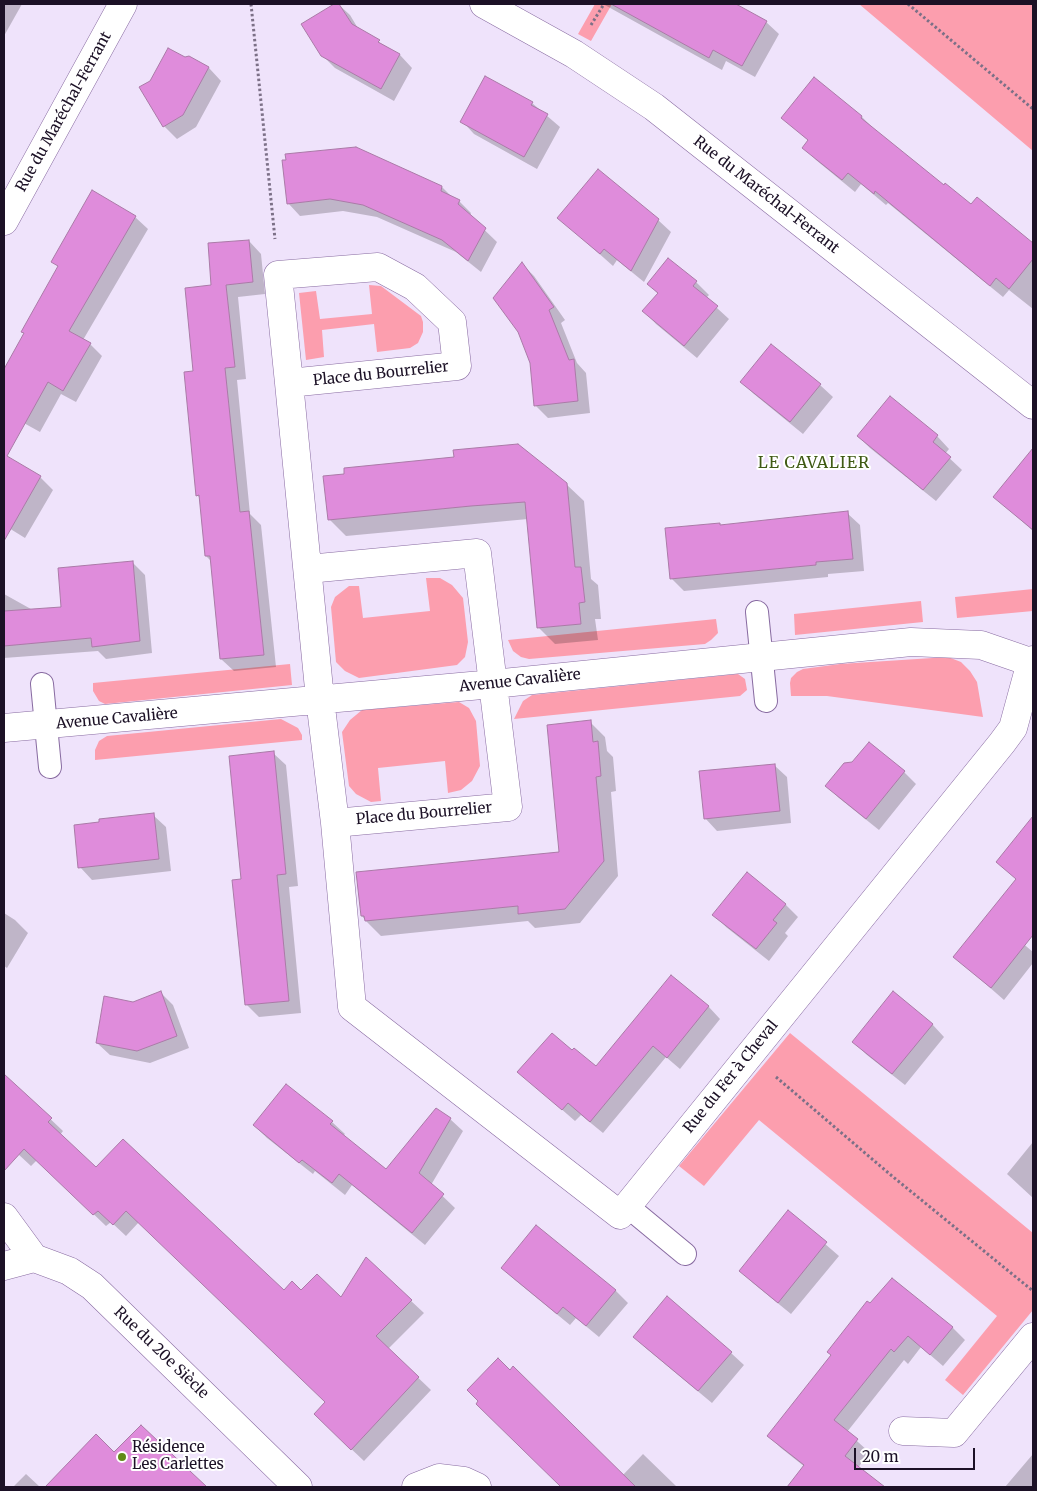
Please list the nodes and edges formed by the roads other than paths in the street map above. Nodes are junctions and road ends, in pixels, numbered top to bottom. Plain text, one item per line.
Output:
1 (123, 4) edge
2 (484, 4) edge
3 (4, 221) edge
4 (289, 384) junction
5 (1033, 405) edge
6 (308, 569) junction
7 (757, 612) dead end
8 (761, 657) junction
9 (1032, 662) edge
10 (42, 684) dead end
11 (493, 684) junction
12 (320, 699) junction
13 (766, 701) dead end
14 (46, 725) junction
15 (4, 728) edge
16 (50, 766) dead end
17 (335, 823) junction
18 (627, 1206) junction
19 (4, 1217) edge
20 (685, 1254) dead end
21 (34, 1258) junction
22 (4, 1266) edge
23 (1033, 1337) edge
24 (903, 1431) dead end
25 (298, 1487) edge
26 (416, 1487) edge
27 (477, 1487) edge

1 - 3 street, Rue du Maréchal-Ferrant
2 - 5 street, Rue du Maréchal-Ferrant
4 - 4 street, Place du Bourrelier
4 - 6 street, Place du Bourrelier
6 - 11 street, Place du Bourrelier
6 - 12 street, Place du Bourrelier
7 - 8 lane
8 - 9 street, Avenue Cavalière
8 - 11 street, Avenue Cavalière
8 - 13 lane
9 - 18 street, Rue du Fer à Cheval
10 - 14 lane
11 - 12 street, Avenue Cavalière
11 - 17 street, Place du Bourrelier
12 - 14 street, Avenue Cavalière
12 - 17 street, Place du Bourrelier
14 - 15 street, Avenue Cavalière
14 - 16 lane
17 - 18 street, Place du Bourrelier
18 - 20 lane
19 - 21 street
21 - 22 street
21 - 25 street, Rue du 20e Siècle
23 - 24 street
26 - 27 street

